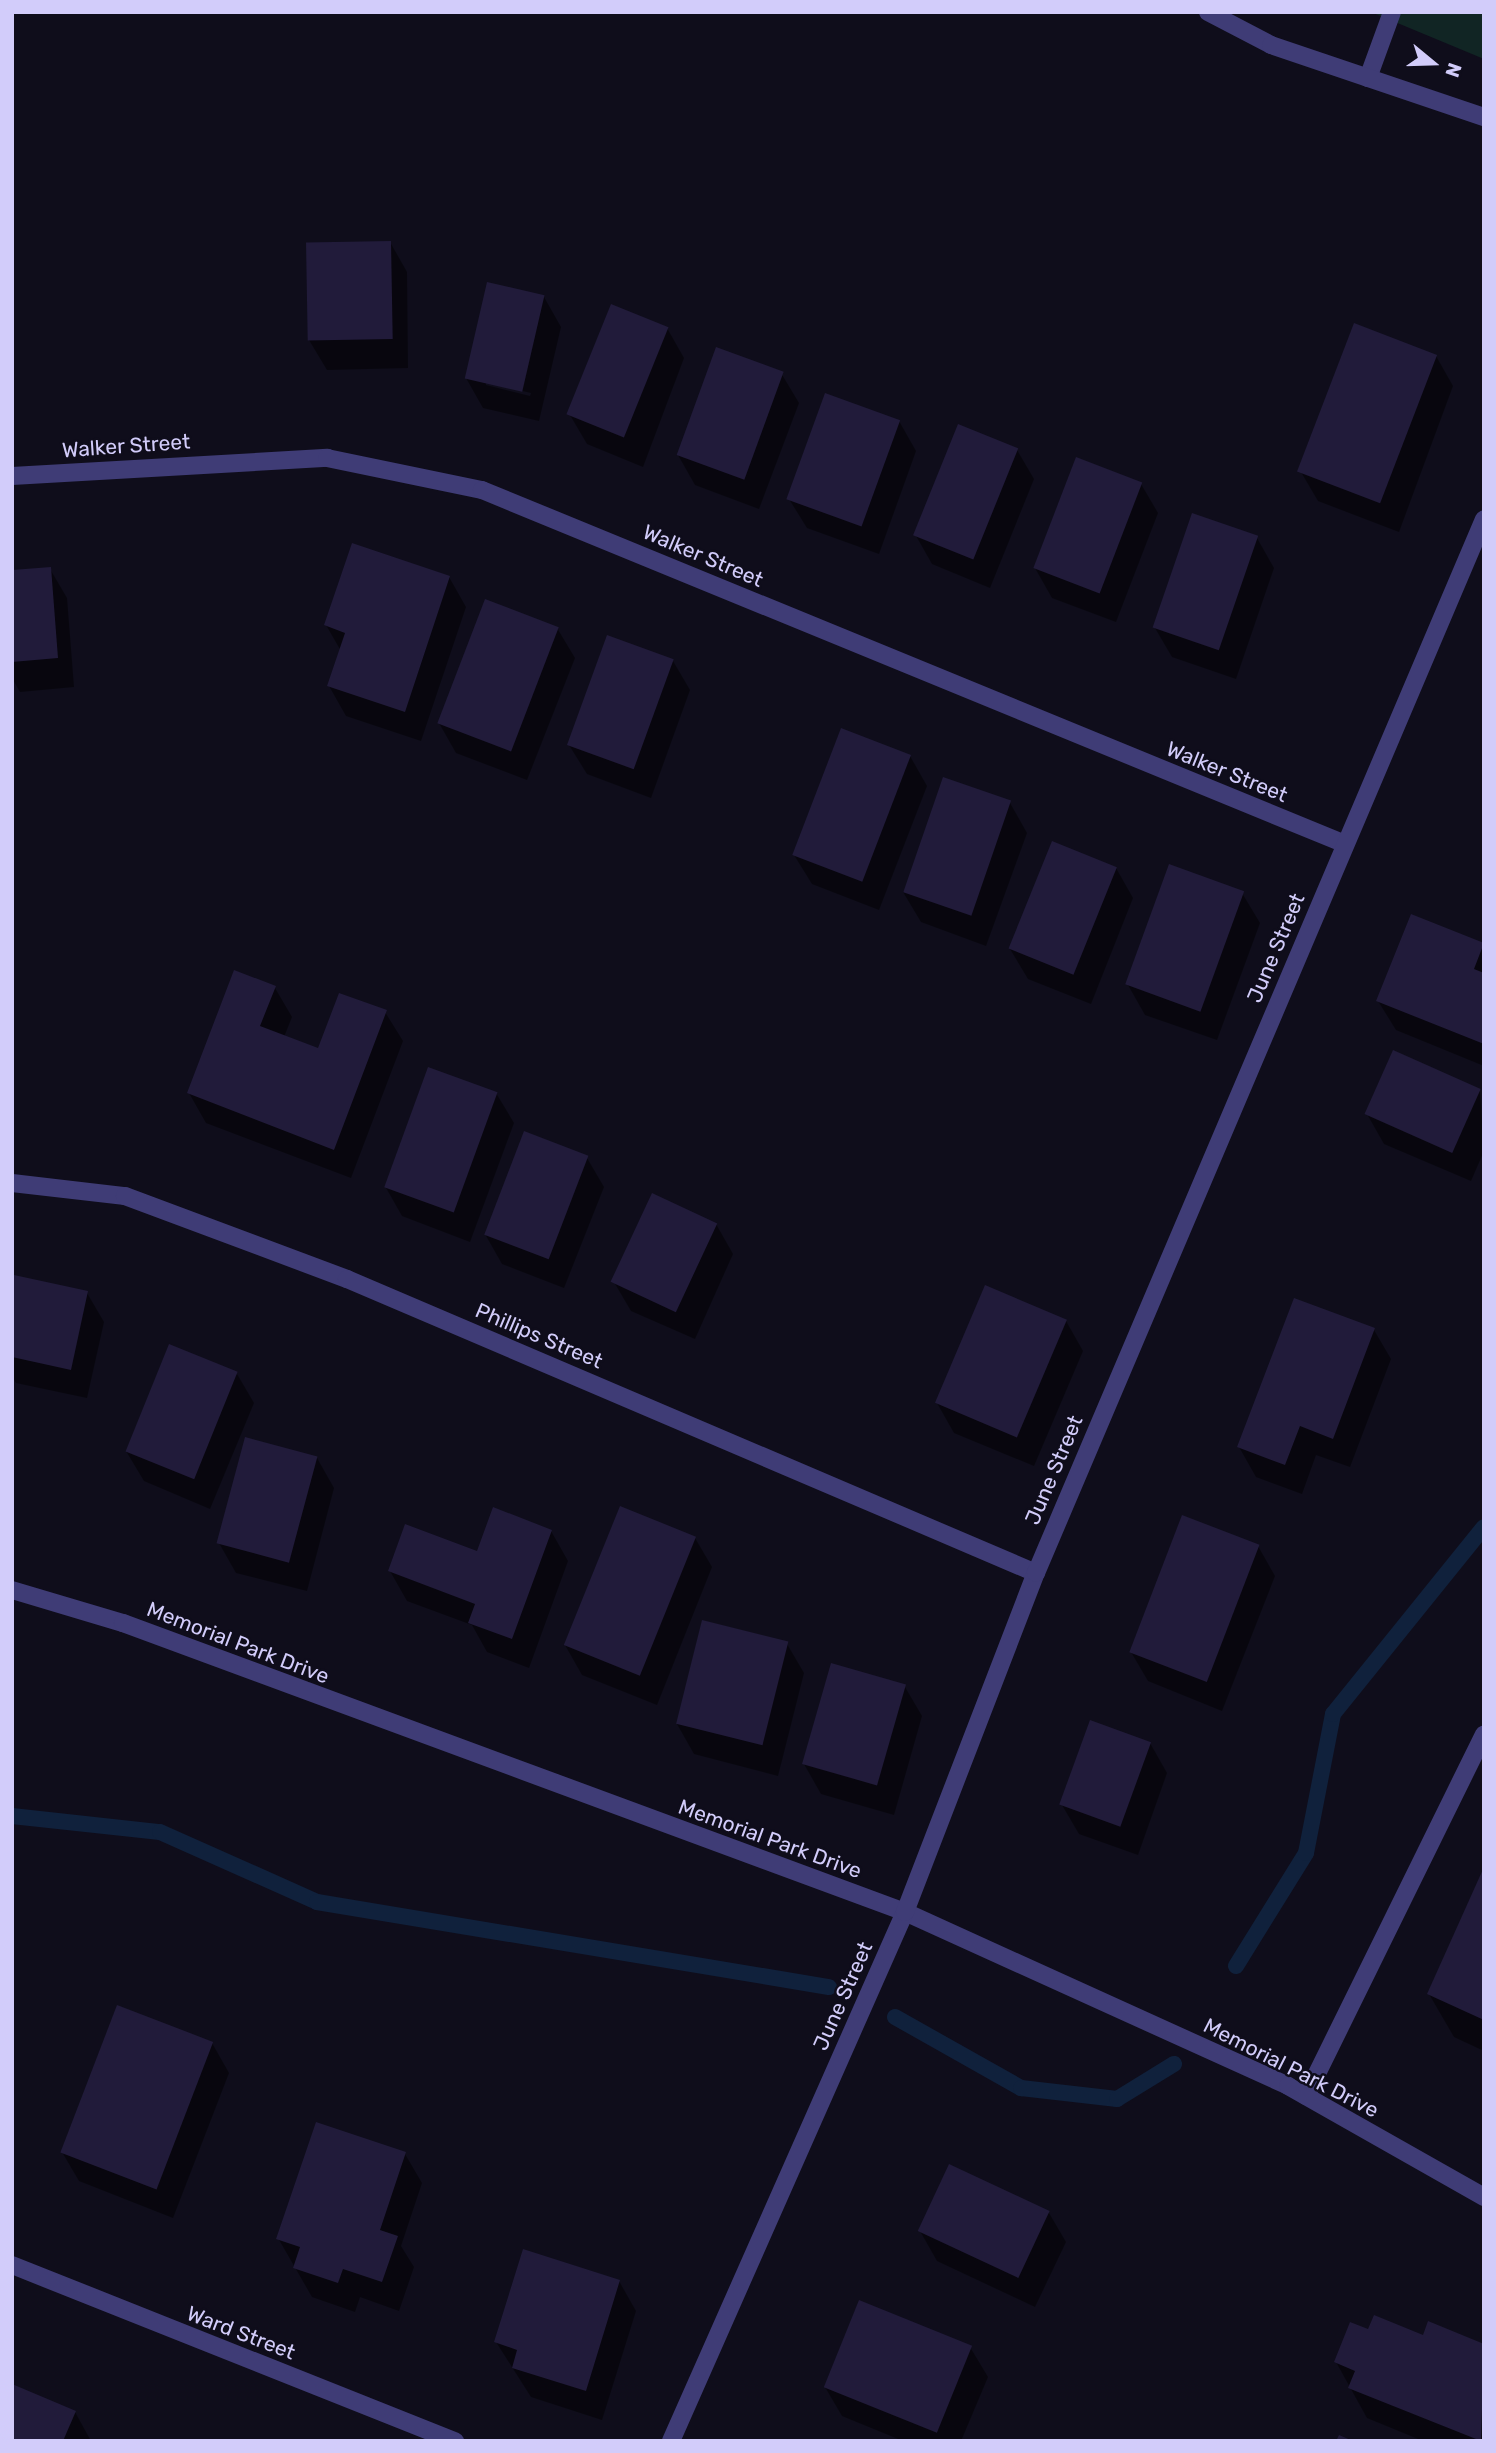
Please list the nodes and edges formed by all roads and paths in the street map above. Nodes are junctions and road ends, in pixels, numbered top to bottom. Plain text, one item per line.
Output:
1 (1208, 12) edge
2 (1392, 12) edge
3 (1368, 78) junction
4 (1484, 117) edge
5 (12, 476) edge
6 (1484, 519) edge
7 (1345, 844) junction
8 (12, 1183) edge
9 (1036, 1573) junction
10 (12, 1590) edge
11 (1484, 1734) edge
12 (905, 1912) junction
13 (1306, 2096) junction
14 (1484, 2197) edge
15 (12, 2265) edge
16 (455, 2441) edge
17 (671, 2441) edge

1 - 3 street
2 - 3 street
3 - 4 street
5 - 7 street, Walker Street
6 - 7 street, June Street
7 - 9 street, June Street
8 - 9 street, Phillips Street
9 - 12 street, June Street
10 - 12 street, Memorial Park Drive
11 - 13 street
12 - 13 street, Memorial Park Drive
12 - 17 street, June Street
13 - 14 street, Memorial Park Drive
15 - 16 street, Ward Street

